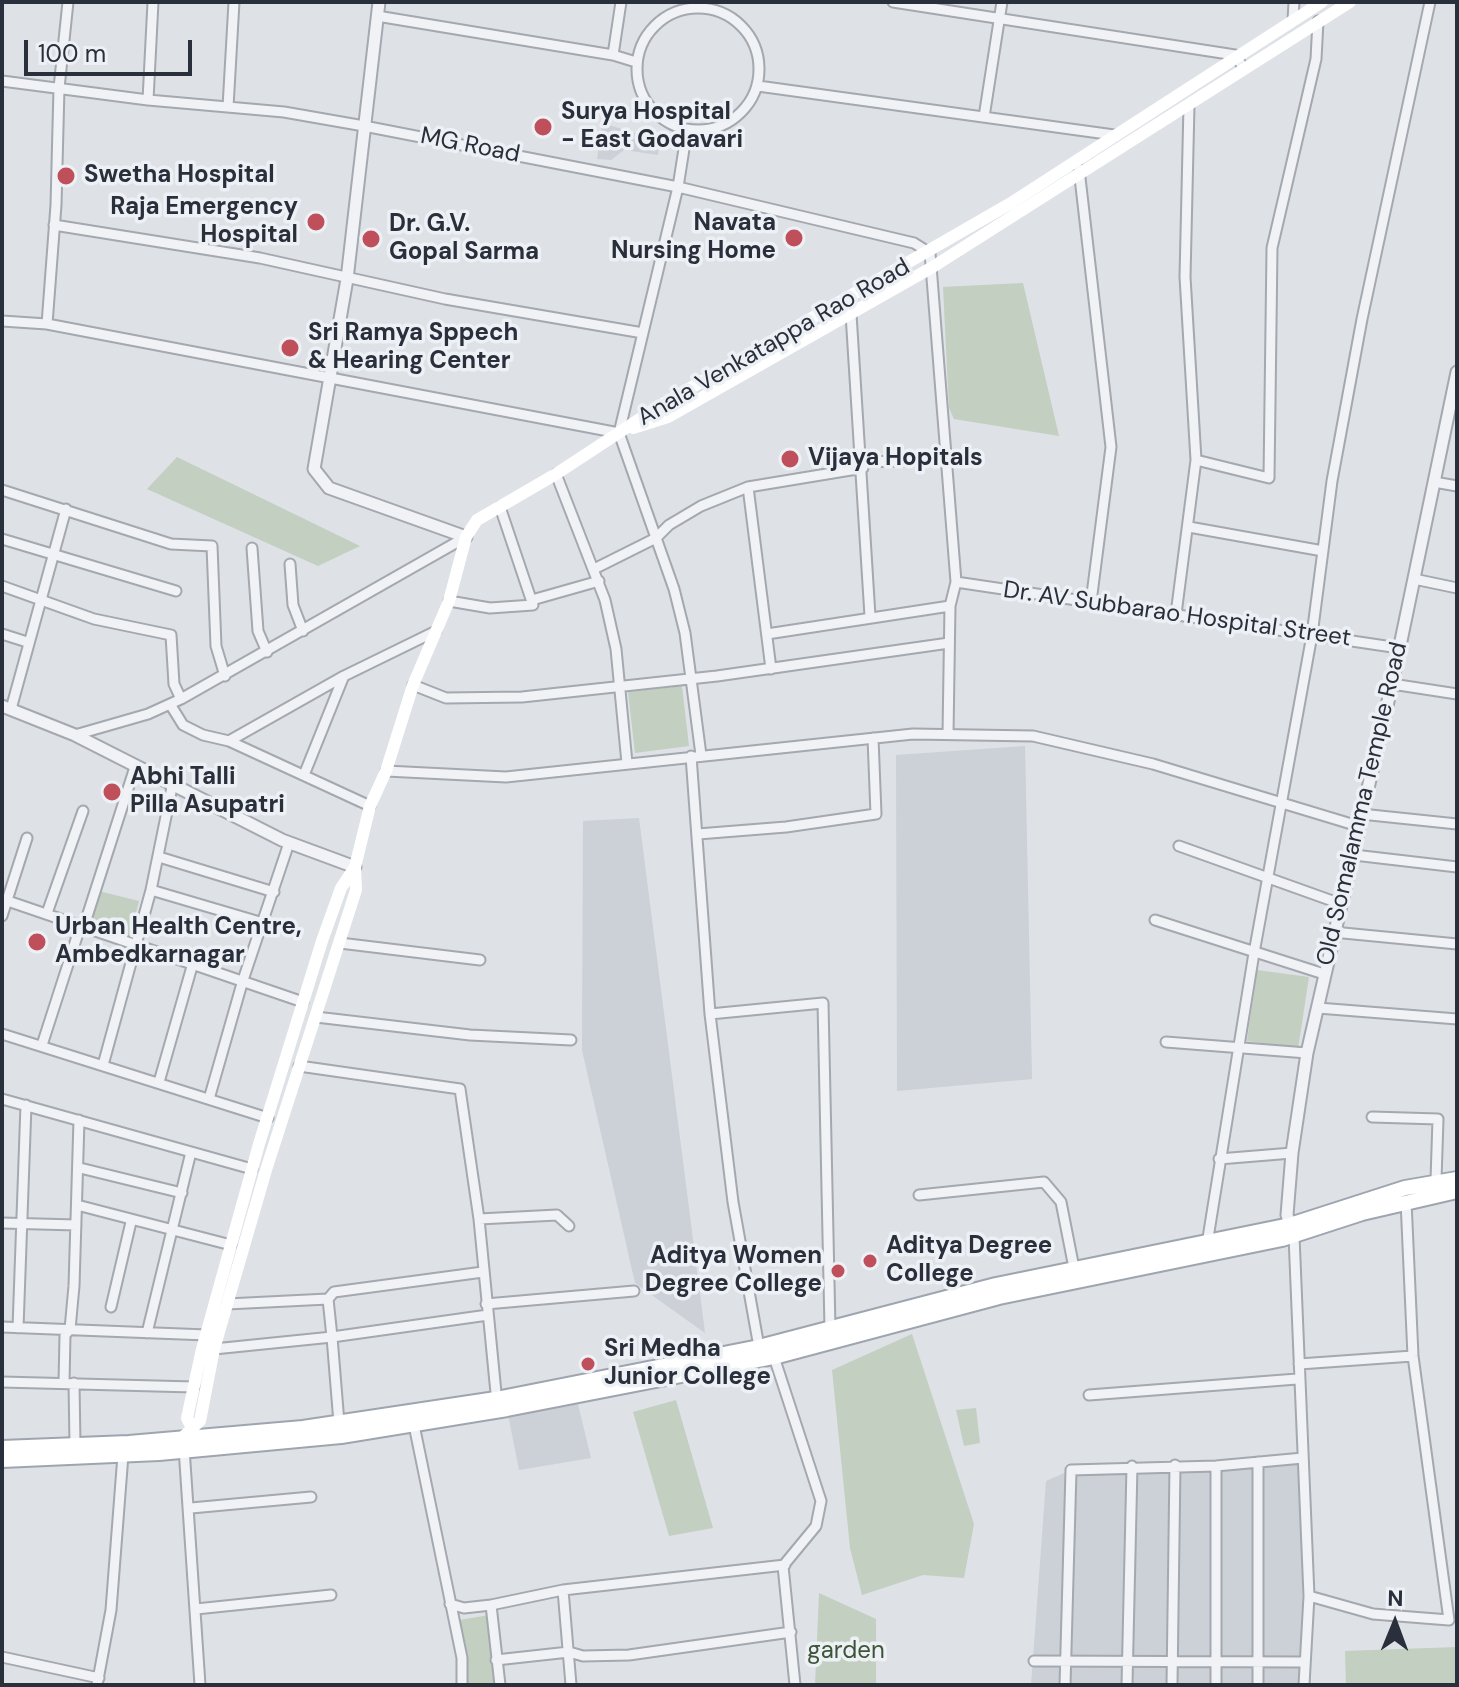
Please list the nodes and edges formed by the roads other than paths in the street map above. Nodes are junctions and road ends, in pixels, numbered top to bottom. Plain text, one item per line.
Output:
1 (68, 2) edge
2 (153, 2) edge
3 (234, 2) edge
4 (379, 2) edge
5 (621, 2) edge
6 (893, 2) edge
7 (1002, 2) edge
8 (1294, 2) edge
9 (1322, 2) edge
10 (1350, 2) edge
11 (1430, 2) edge
12 (711, 5) edge
13 (377, 16) junction
14 (998, 19) junction
15 (1293, 20) junction
16 (1318, 21) junction
17 (613, 55) junction
18 (1235, 55) junction
19 (636, 62) junction
20 (1243, 67) junction
21 (2, 81) edge
22 (758, 86) junction
23 (59, 88) junction
24 (148, 100) junction
25 (1189, 105) junction
26 (228, 107) junction
27 (984, 117) junction
28 (364, 126) junction
29 (687, 130) junction
30 (1114, 135) junction
31 (1078, 157) junction
32 (1080, 173) junction
33 (678, 187) junction
34 (54, 225) junction
35 (930, 253) junction
36 (931, 268) junction
37 (347, 279) junction
38 (851, 314) junction
39 (2, 321) edge
40 (47, 324) junction
41 (643, 333) junction
42 (1457, 372) edge
43 (328, 377) junction
44 (1452, 424) edge
45 (619, 433) junction
46 (946, 460) junction
47 (1196, 460) junction
48 (862, 465) junction
49 (556, 474) junction
50 (1434, 482) junction
51 (1457, 486) edge
52 (748, 487) junction
53 (2, 490) edge
54 (500, 507) junction
55 (66, 509) junction
56 (1189, 527) junction
57 (466, 537) junction
58 (656, 538) junction
59 (2, 539) edge
60 (252, 548) dead end
61 (1323, 551) junction
62 (54, 554) junction
63 (290, 564) dead end
64 (594, 569) junction
65 (1414, 579) junction
66 (599, 581) junction
67 (956, 582) junction
68 (2, 586) edge
69 (1457, 588) edge
70 (176, 591) dead end
71 (39, 600) junction
72 (532, 600) junction
73 (449, 601) junction
74 (1091, 602) junction
75 (950, 606) junction
76 (1176, 614) junction
77 (870, 616) junction
78 (303, 631) junction
79 (436, 631) junction
80 (2, 634) edge
81 (767, 634) junction
82 (1312, 635) junction
83 (27, 642) junction
84 (949, 643) junction
85 (1399, 648) junction
86 (267, 652) junction
87 (771, 669) junction
88 (225, 676) junction
89 (344, 676) junction
90 (692, 679) junction
91 (1392, 684) junction
92 (413, 685) junction
93 (621, 687) junction
94 (1457, 694) edge
95 (181, 699) junction
96 (170, 704) junction
97 (6, 707) edge
98 (948, 734) junction
99 (75, 735) junction
100 (873, 738) junction
101 (229, 741) junction
102 (696, 755) junction
103 (627, 763) junction
104 (135, 767) junction
105 (386, 771) junction
106 (304, 775) junction
107 (172, 787) junction
108 (1283, 803) junction
109 (370, 806) junction
110 (83, 811) dead end
111 (1359, 820) junction
112 (1457, 824) edge
113 (698, 834) junction
114 (27, 838) dead end
115 (289, 843) junction
116 (1179, 846) dead end
117 (1354, 855) junction
118 (159, 857) junction
119 (355, 867) junction
120 (1457, 867) edge
121 (1269, 880) junction
122 (151, 890) junction
123 (274, 892) junction
124 (4, 900) edge
125 (1341, 904) junction
126 (47, 913) junction
127 (2, 916) edge
128 (1155, 920) dead end
129 (263, 923) junction
130 (82, 925) junction
131 (1333, 932) junction
132 (340, 943) junction
133 (137, 944) junction
134 (1457, 944) edge
135 (1254, 953) junction
136 (480, 960) dead end
137 (193, 963) junction
138 (1324, 974) junction
139 (243, 980) junction
140 (303, 1002) junction
141 (1318, 1008) junction
142 (710, 1014) junction
143 (316, 1017) junction
144 (1457, 1019) edge
145 (2, 1034) edge
146 (571, 1040) dead end
147 (1166, 1042) dead end
148 (42, 1045) junction
149 (1239, 1048) junction
150 (1307, 1053) junction
151 (103, 1065) junction
152 (299, 1066) junction
153 (159, 1082) junction
154 (2, 1099) edge
155 (209, 1099) junction
156 (26, 1105) junction
157 (1372, 1117) dead end
158 (268, 1118) junction
159 (79, 1120) junction
160 (191, 1152) junction
161 (1292, 1153) junction
162 (1219, 1159) junction
163 (80, 1168) junction
164 (252, 1169) junction
165 (1457, 1179) edge
166 (1436, 1180) junction
167 (1457, 1191) edge
168 (182, 1193) junction
169 (919, 1195) dead end
170 (1406, 1201) junction
171 (77, 1205) junction
172 (479, 1219) junction
173 (131, 1222) junction
174 (2, 1223) edge
175 (23, 1224) junction
176 (76, 1225) junction
177 (569, 1226) dead end
178 (1292, 1230) junction
179 (171, 1232) junction
180 (1207, 1244) junction
181 (231, 1245) junction
182 (1074, 1268) junction
183 (483, 1272) junction
184 (634, 1291) dead end
185 (328, 1299) junction
186 (227, 1304) junction
187 (111, 1307) dead end
188 (487, 1309) junction
189 (2, 1327) edge
190 (18, 1328) junction
191 (830, 1328) junction
192 (70, 1329) junction
193 (147, 1333) junction
194 (207, 1335) junction
195 (332, 1337) junction
196 (759, 1347) junction
197 (214, 1349) junction
198 (1413, 1356) junction
199 (774, 1357) junction
200 (1299, 1364) junction
201 (1297, 1379) junction
202 (2, 1382) edge
203 (69, 1383) junction
204 (194, 1387) junction
205 (1089, 1395) dead end
206 (498, 1404) junction
207 (339, 1423) junction
208 (414, 1425) junction
209 (187, 1438) junction
210 (75, 1445) junction
211 (2, 1448) edge
212 (123, 1455) junction
213 (1303, 1458) junction
214 (2, 1460) edge
215 (1258, 1462) junction
216 (1175, 1465) junction
217 (1132, 1466) junction
218 (1216, 1466) junction
219 (311, 1497) dead end
220 (191, 1508) junction
221 (785, 1565) junction
222 (563, 1590) junction
223 (331, 1595) dead end
224 (1309, 1596) junction
225 (450, 1604) junction
226 (491, 1605) junction
227 (196, 1609) junction
228 (791, 1632) junction
229 (569, 1652) junction
230 (2, 1657) edge
231 (496, 1660) junction
232 (1034, 1661) dead end
233 (1065, 1662) junction
234 (1127, 1662) junction
235 (1173, 1662) junction
236 (1217, 1662) junction
237 (1259, 1662) junction
238 (1303, 1662) junction
239 (98, 1682) edge
240 (200, 1685) edge
241 (462, 1685) edge
242 (500, 1685) edge
243 (571, 1685) edge
244 (795, 1685) edge
245 (1065, 1685) edge
246 (1127, 1685) edge
247 (1172, 1685) edge
248 (1216, 1685) edge
249 (1258, 1685) edge
250 (1304, 1685) edge

1 - 23 street
2 - 24 street
3 - 26 street
4 - 13 street
5 - 17 street
6 - 14 street
7 - 14 street
8 - 15 street
9 - 15 main road, Anala Venkatappa Rao Road
10 - 16 main road, Anala Venkatappa Rao Road
11 - 61 street
12 - 19 street
12 - 22 street
13 - 17 street
13 - 28 street
14 - 18 street
14 - 27 street
15 - 18 main road, Anala Venkatappa Rao Road
16 - 20 main road, Anala Venkatappa Rao Road
16 - 47 street
17 - 19 street
18 - 20 street
18 - 30 main road, Anala Venkatappa Rao Road
19 - 29 street
20 - 25 main road, Anala Venkatappa Rao Road
21 - 23 street, MG Road
22 - 27 street
22 - 29 street
23 - 24 street, MG Road
23 - 34 street
24 - 26 street, MG Road
25 - 32 main road, Anala Venkatappa Rao Road
25 - 47 street
26 - 28 street, MG Road
27 - 30 street
28 - 33 street, MG Road
28 - 37 street
29 - 33 street
30 - 31 main road, Anala Venkatappa Rao Road
31 - 32 street
31 - 35 main road, Anala Venkatappa Rao Road
32 - 36 main road, Anala Venkatappa Rao Road
32 - 74 street
33 - 35 street, MG Road
33 - 41 street
34 - 37 street
34 - 40 street
35 - 36 street
35 - 45 main road, Anala Venkatappa Rao Road
36 - 38 main road, Anala Venkatappa Rao Road
36 - 46 street
37 - 41 street
37 - 43 street
38 - 45 main road, Anala Venkatappa Rao Road
38 - 48 street
39 - 40 street
40 - 43 street
41 - 45 street
42 - 44 street, Old Somalamma Temple Road
43 - 45 street
43 - 57 street
44 - 50 street, Old Somalamma Temple Road
45 - 49 main road
45 - 58 street
46 - 48 street
46 - 67 street
47 - 56 street
48 - 52 street
48 - 77 street
49 - 54 main road
49 - 64 street
50 - 51 street
50 - 65 street, Old Somalamma Temple Road
52 - 58 street
52 - 81 street
53 - 55 street
54 - 57 main road
54 - 72 street
55 - 62 street
55 - 88 street
56 - 61 street
56 - 76 street
57 - 73 main road
57 - 78 street
58 - 64 street
58 - 90 street
59 - 62 street
60 - 86 street
61 - 82 street
62 - 70 street
62 - 71 street
63 - 78 street
64 - 66 street
65 - 69 street
65 - 85 street, Old Somalamma Temple Road
66 - 72 street
66 - 93 street
67 - 74 street, Dr. AV Subbarao Hospital Street
67 - 75 street
68 - 71 street
71 - 83 street
71 - 95 street
72 - 73 street
73 - 79 main road
74 - 76 street, Dr. AV Subbarao Hospital Street
75 - 77 street
75 - 84 street
76 - 82 street, Dr. AV Subbarao Hospital Street
77 - 81 street
78 - 86 street
79 - 89 street
79 - 92 main road
80 - 83 street
81 - 87 street
82 - 85 street, Dr. AV Subbarao Hospital Street
82 - 108 street
83 - 97 street
84 - 87 street
84 - 98 street
85 - 91 street, Old Somalamma Temple Road
86 - 88 street
87 - 90 street
88 - 95 street
89 - 101 street
89 - 106 street
90 - 93 street
90 - 102 street
91 - 94 street
91 - 111 street, Old Somalamma Temple Road
92 - 93 street
92 - 105 main road
93 - 103 street
95 - 96 street
96 - 99 street
96 - 101 street
97 - 99 street
98 - 100 street
98 - 108 street
99 - 104 street
100 - 102 street
100 - 113 street
101 - 106 street
102 - 103 street
102 - 113 street
103 - 105 street
104 - 107 street
104 - 130 street
105 - 109 main road
106 - 109 street
107 - 115 street
107 - 118 street
108 - 111 street
108 - 121 street
109 - 119 main road
110 - 126 street
111 - 112 street
111 - 117 street, Old Somalamma Temple Road
113 - 142 street
114 - 124 street
115 - 119 street
115 - 123 street
116 - 121 street
117 - 120 street
117 - 125 street, Old Somalamma Temple Road
118 - 122 street
118 - 123 street
119 - 132 main road
119 - 140 main road
121 - 125 street
121 - 135 street
122 - 129 street
122 - 133 street
123 - 129 street
124 - 126 street
124 - 127 street
125 - 131 street, Old Somalamma Temple Road
126 - 130 street
128 - 135 street
129 - 139 street
130 - 133 street
130 - 148 street
131 - 134 street
131 - 138 street, Old Somalamma Temple Road
132 - 136 street
132 - 143 main road
133 - 137 street
133 - 151 street
135 - 138 street
135 - 149 street
137 - 139 street
137 - 153 street
138 - 141 street, Old Somalamma Temple Road
139 - 140 street
139 - 155 street
140 - 158 main road
141 - 144 street
141 - 150 street, Old Somalamma Temple Road
142 - 191 street
142 - 196 street
143 - 146 street
143 - 152 main road
145 - 148 street
147 - 149 street
148 - 151 street
149 - 150 street
149 - 162 street
150 - 161 street, Old Somalamma Temple Road
151 - 153 street
152 - 172 street
152 - 186 main road
153 - 155 street
154 - 156 street
155 - 158 street
156 - 159 street
156 - 175 street
157 - 166 street
158 - 164 main road
159 - 160 street
159 - 163 street
160 - 164 street
160 - 168 street
161 - 162 street
161 - 178 street, Old Somalamma Temple Road
162 - 180 street
163 - 168 street
163 - 171 street
164 - 181 main road
165 - 166 main road
166 - 178 main road
167 - 170 main road
168 - 179 street
169 - 182 street
170 - 178 main road
170 - 198 street
171 - 173 street
171 - 176 street
172 - 177 street
172 - 183 street
173 - 179 street
173 - 187 street
174 - 175 street
175 - 176 street
175 - 190 street
176 - 192 street
178 - 180 main road
178 - 199 main road
178 - 200 street
179 - 181 street
179 - 193 street
180 - 182 main road
181 - 194 main road
182 - 191 main road
183 - 185 street
183 - 188 street
184 - 188 street
185 - 186 street
185 - 195 street
186 - 197 main road
188 - 195 street
188 - 206 street
189 - 190 street
190 - 192 street
191 - 196 main road
192 - 193 street
192 - 203 street
193 - 194 street
194 - 204 main road
195 - 197 street
195 - 207 street
196 - 199 street
196 - 206 main road
197 - 209 main road
198 - 200 street
198 - 224 street
199 - 206 main road
199 - 221 street
200 - 201 street
201 - 205 street
201 - 213 street
202 - 203 street
203 - 204 street
203 - 210 street
204 - 209 main road
206 - 207 main road
206 - 208 main road
207 - 209 main road
208 - 209 main road
208 - 225 street
209 - 210 main road
209 - 212 main road
209 - 220 street
210 - 211 main road
212 - 214 main road
212 - 239 street
213 - 215 street
213 - 224 street
215 - 218 street
215 - 237 street
216 - 217 street
216 - 218 street
216 - 235 street
217 - 233 street
217 - 234 street
218 - 236 street
219 - 220 street
220 - 227 street
221 - 222 street
221 - 228 street
222 - 226 street
222 - 229 street
223 - 227 street
224 - 238 street
225 - 226 street
225 - 241 street
226 - 231 street
227 - 240 street
228 - 229 street
228 - 244 street
229 - 231 street
229 - 243 street
230 - 239 street
231 - 242 street
232 - 233 street
233 - 234 street
233 - 245 street
234 - 235 street
234 - 246 street
235 - 236 street
235 - 247 street
236 - 237 street
236 - 248 street
237 - 238 street
237 - 249 street
238 - 250 street

